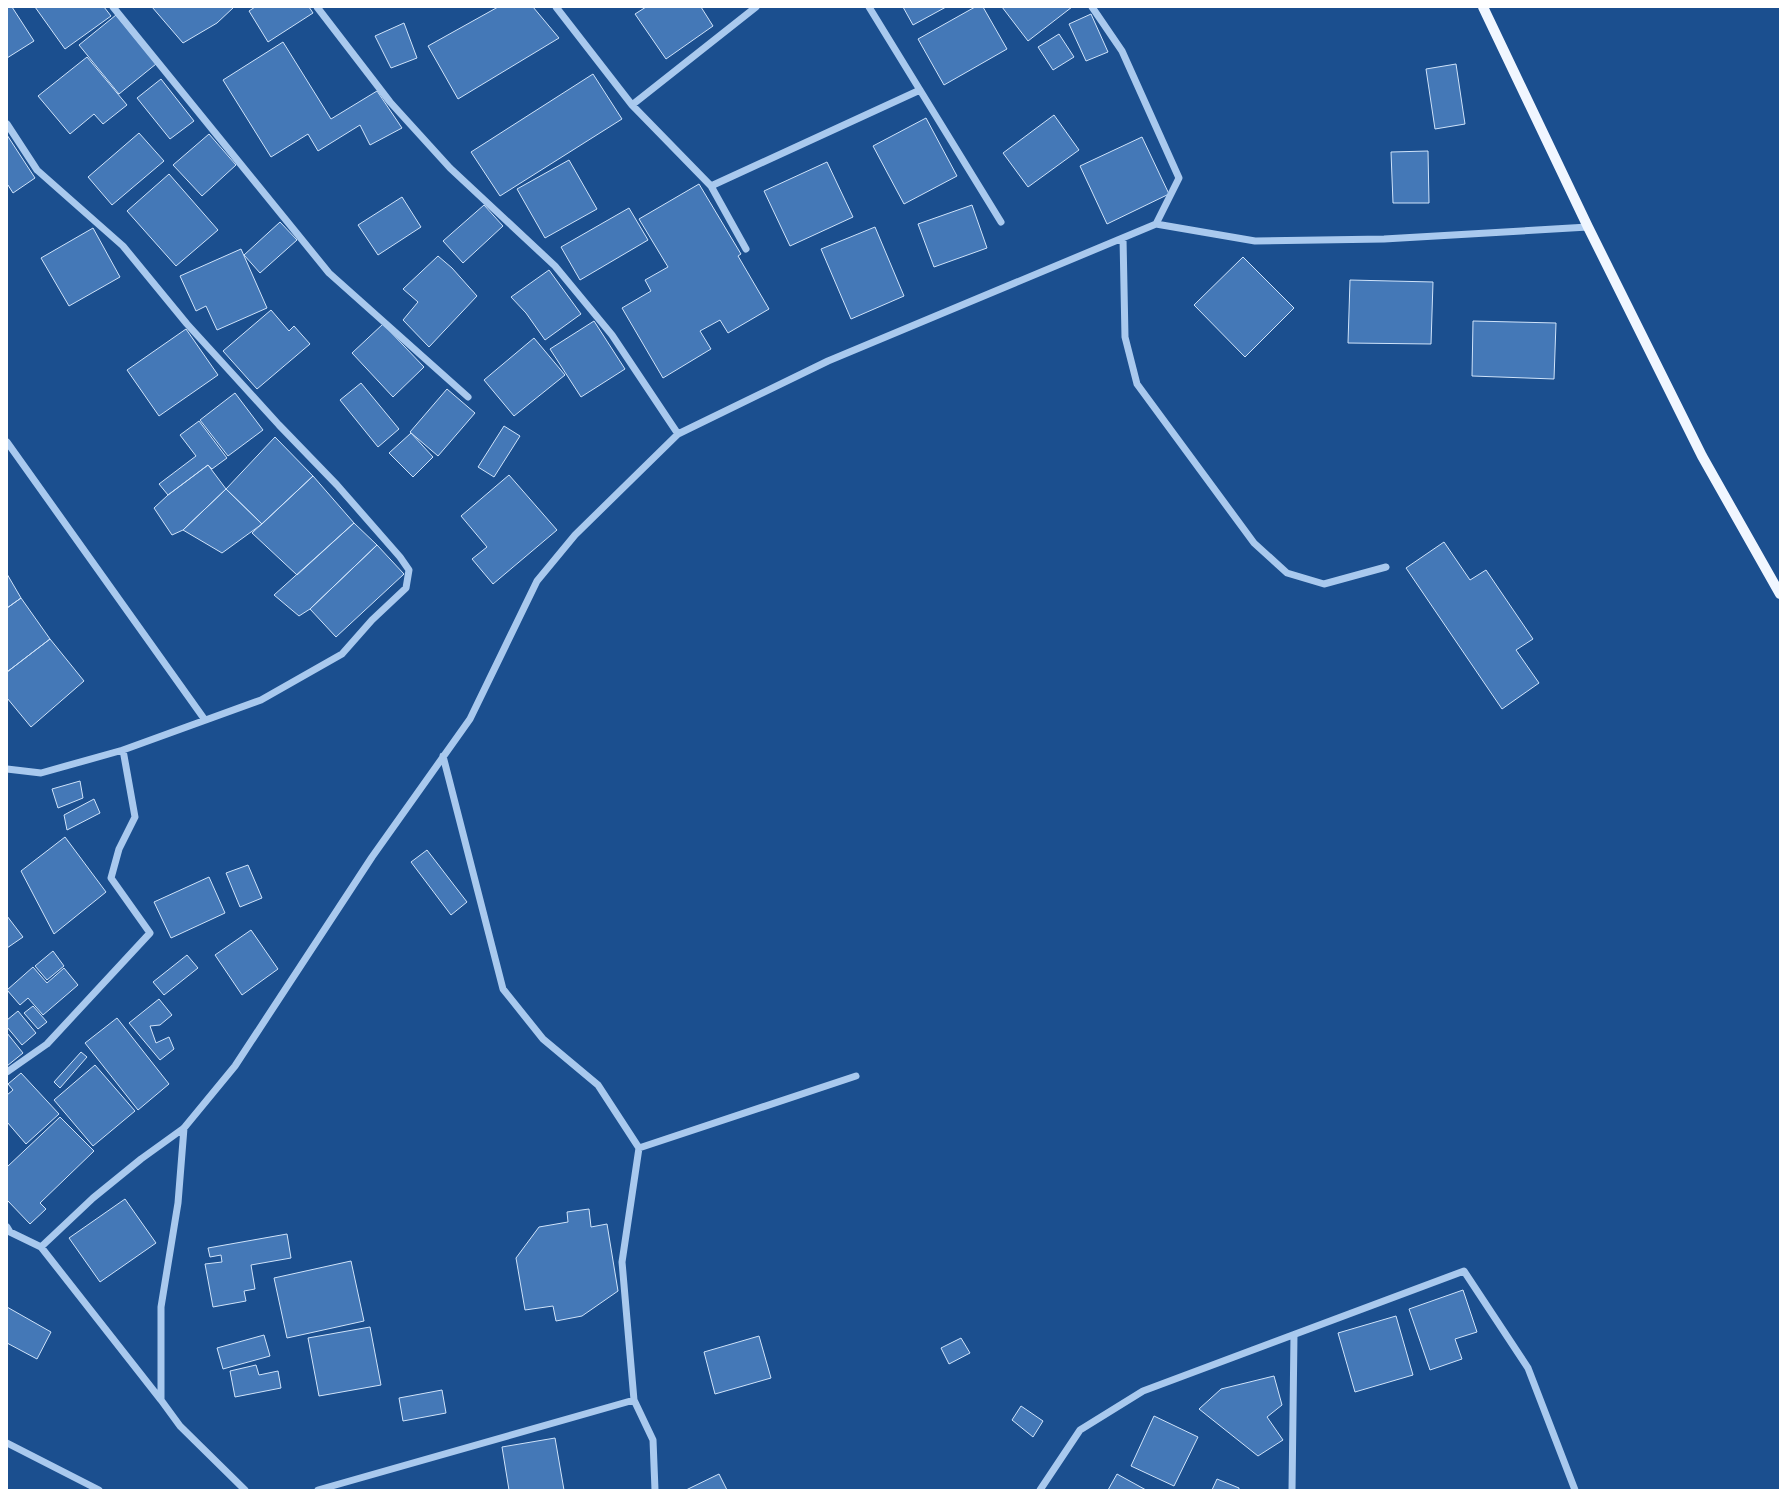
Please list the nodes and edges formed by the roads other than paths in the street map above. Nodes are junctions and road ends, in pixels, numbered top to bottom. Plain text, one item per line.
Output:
1 (113, 7) edge
2 (317, 7) edge
3 (556, 7) edge
4 (756, 7) edge
5 (869, 7) edge
6 (1092, 7) edge
7 (1483, 7) edge
8 (920, 90) junction
9 (632, 105) junction
10 (7, 124) edge
11 (711, 186) junction
12 (1001, 222) dead end
13 (1156, 224) junction
14 (1588, 227) junction
15 (1123, 238) junction
16 (746, 249) dead end
17 (468, 397) dead end
18 (678, 434) junction
19 (7, 442) edge
20 (1386, 567) dead end
21 (1780, 594) edge
22 (206, 720) junction
23 (123, 750) junction
24 (443, 756) junction
25 (7, 769) edge
26 (7, 1072) edge
27 (856, 1076) dead end
28 (184, 1128) junction
29 (639, 1148) junction
30 (7, 1227) edge
31 (41, 1246) junction
32 (1294, 1335) junction
33 (161, 1400) junction
34 (634, 1400) junction
35 (7, 1443) edge
36 (99, 1490) edge
37 (245, 1490) edge
38 (318, 1490) edge
39 (655, 1490) edge
40 (1040, 1490) edge
41 (1292, 1490) edge
42 (1575, 1490) edge

1 - 17 street
2 - 18 street
3 - 9 street
4 - 9 street
5 - 8 street
6 - 13 street
7 - 14 main road
8 - 11 street
8 - 12 street
9 - 11 street
10 - 22 street
11 - 16 street
13 - 14 street
13 - 15 street
14 - 21 main road
15 - 18 street
15 - 20 street
18 - 24 street
19 - 22 street
22 - 23 street
23 - 25 street
23 - 26 street
24 - 28 street
24 - 29 street
27 - 29 street
28 - 31 street
28 - 33 street
29 - 34 street
30 - 31 street
31 - 33 street
32 - 40 street
32 - 41 street
32 - 42 street
33 - 37 street
34 - 38 street
34 - 39 street
35 - 36 street

